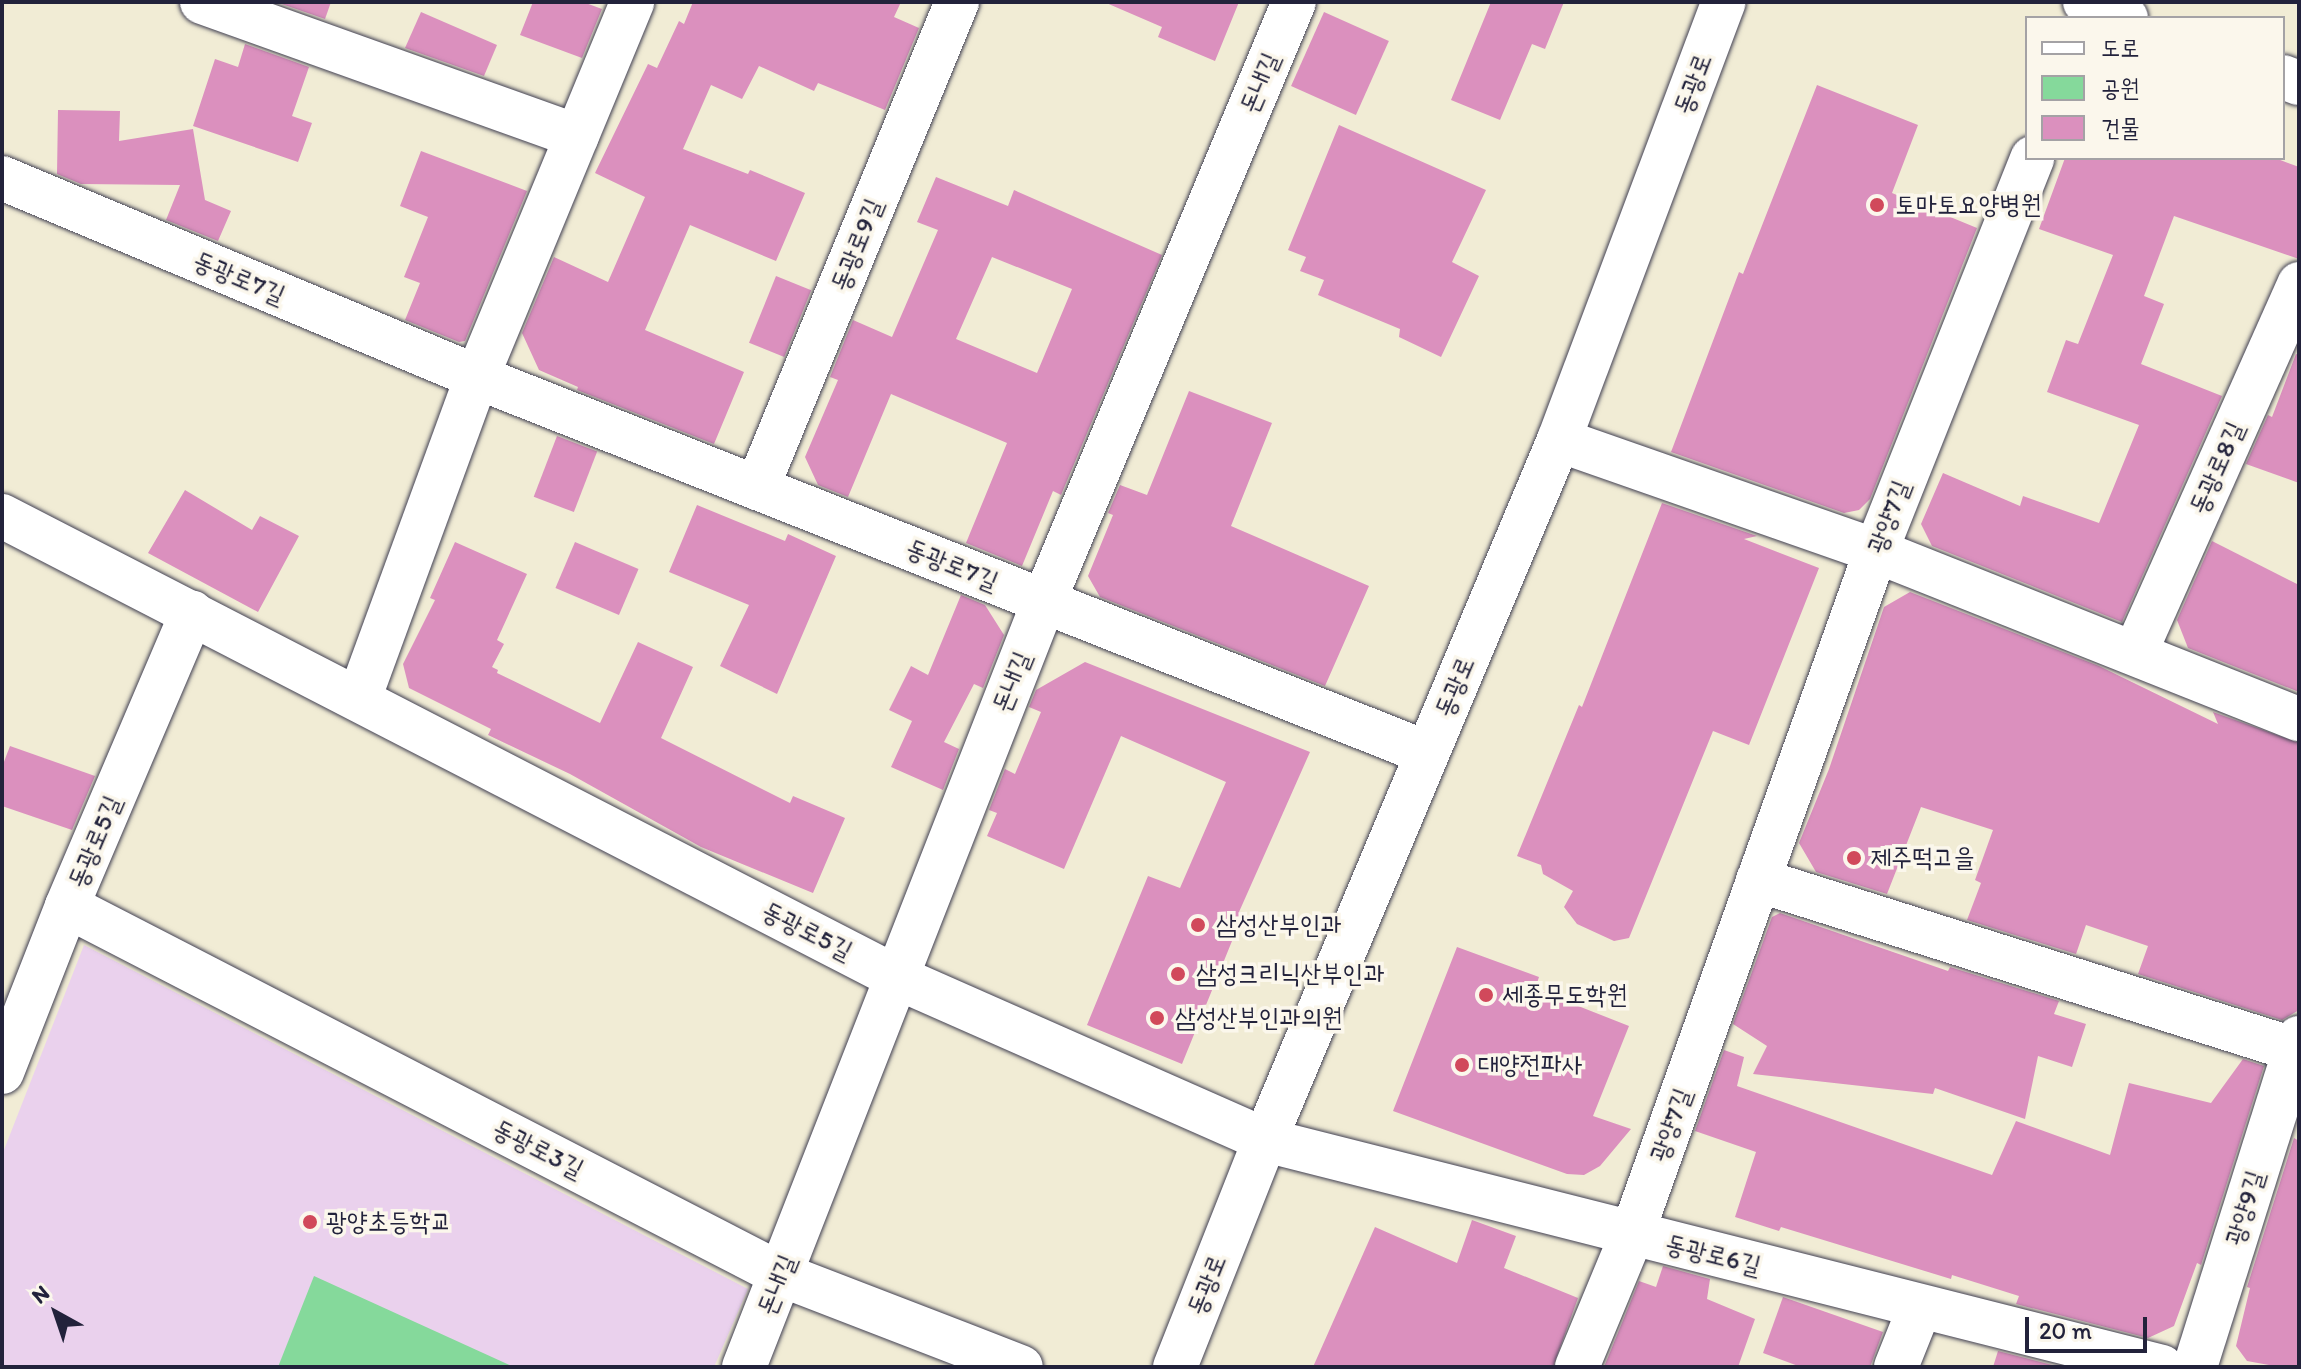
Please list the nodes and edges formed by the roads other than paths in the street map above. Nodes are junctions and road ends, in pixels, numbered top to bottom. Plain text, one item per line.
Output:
1 (202, 2) edge
2 (632, 2) edge
3 (957, 2) edge
4 (1294, 2) edge
5 (1724, 2) edge
6 (577, 136) junction
7 (2031, 160) edge
8 (2, 178) edge
9 (2299, 284) edge
10 (477, 377) junction
11 (1559, 440) junction
12 (757, 488) junction
13 (2, 516) edge
14 (1876, 551) junction
15 (1044, 601) junction
16 (192, 613) junction
17 (2135, 653) junction
18 (359, 699) junction
19 (2299, 719) edge
20 (1427, 753) junction
21 (1758, 880) junction
22 (67, 906) junction
23 (896, 977) junction
24 (2297, 1046) edge
25 (2, 1072) edge
26 (1265, 1140) junction
27 (1632, 1234) junction
28 (782, 1275) junction
29 (1920, 1307) junction
30 (744, 1367) edge
31 (1021, 1367) edge
32 (1175, 1367) edge
33 (1577, 1367) edge
34 (1896, 1367) edge
35 (2162, 1367) edge
36 (2195, 1367) edge

1 - 6 street
2 - 6 street
3 - 12 street, 동광로9길
4 - 15 street, 돈내길
5 - 11 street, 동광로
6 - 10 street
7 - 14 street, 광양7길
8 - 10 street, 동광로7길
9 - 17 street, 동광로8길
10 - 12 street, 동광로7길
10 - 18 street
11 - 14 street
11 - 20 street, 동광로
12 - 15 street, 동광로7길
13 - 16 street, 동광로5길
14 - 17 street
14 - 21 street, 광양7길
15 - 20 street, 동광로7길
15 - 23 street, 돈내길
16 - 18 street, 동광로5길
16 - 22 street, 동광로5길
17 - 19 street
18 - 23 street, 동광로5길
20 - 26 street, 동광로
21 - 24 street
21 - 27 street, 광양7길
22 - 25 street, 동광로5길
22 - 28 street, 동광로3길
23 - 26 street, 동광로5길
23 - 28 street, 돈내길
24 - 36 street, 광양9길
26 - 27 street, 동광로6길
26 - 32 street, 동광로
27 - 29 street, 동광로6길
27 - 33 street, 광양7길
28 - 30 street, 돈내길
28 - 31 street, 동광로3길
29 - 34 street
29 - 35 street, 동광로6길

